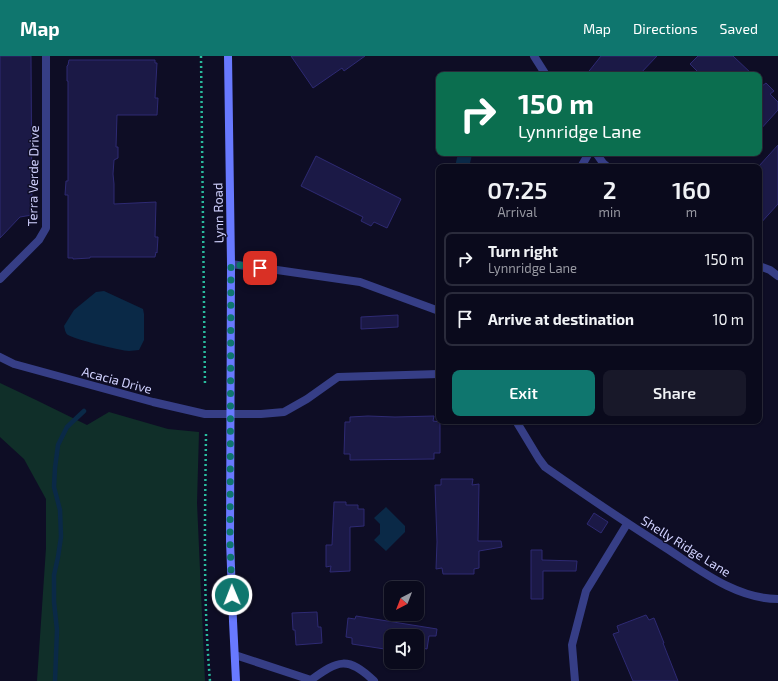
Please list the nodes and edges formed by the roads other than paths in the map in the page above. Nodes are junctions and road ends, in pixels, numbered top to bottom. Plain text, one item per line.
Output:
1 (46, 56) edge
2 (228, 56) edge
3 (534, 56) edge
4 (544, 72) edge
5 (598, 156) edge
6 (604, 164) edge
7 (231, 264) junction
8 (762, 267) edge
9 (778, 276) edge
10 (0, 279) edge
11 (436, 309) edge
12 (0, 357) edge
13 (436, 374) edge
14 (231, 414) junction
15 (518, 424) edge
16 (628, 524) junction
17 (778, 599) edge
18 (235, 655) junction
19 (311, 680) edge
20 (236, 681) edge
21 (374, 681) edge
22 (575, 681) edge

1 - 10 street, Terra Verde Drive
2 - 7 main road, Lynn Road
3 - 4 street
5 - 6 street
7 - 11 street
7 - 14 main road, Lynn Road
8 - 9 street
12 - 14 street, Acacia Drive
13 - 14 street, Acacia Drive
14 - 18 main road, Lynn Road
15 - 16 street, Shelly Ridge Lane
16 - 17 street, Shelly Ridge Lane
16 - 22 street
18 - 19 street
18 - 20 main road, Lynn Road
19 - 21 street

